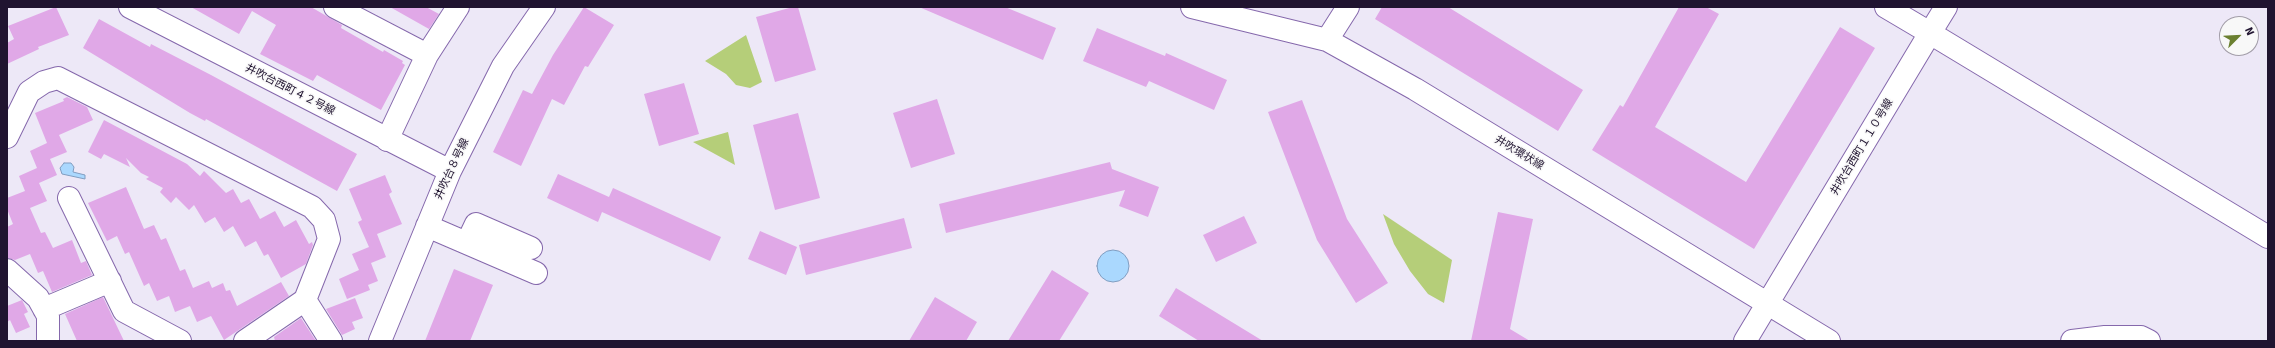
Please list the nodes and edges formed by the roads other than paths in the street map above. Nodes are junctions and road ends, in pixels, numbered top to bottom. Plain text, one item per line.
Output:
1 (130, 7) edge
2 (334, 7) edge
3 (458, 7) edge
4 (544, 7) edge
5 (1192, 7) edge
6 (1348, 7) edge
7 (1886, 7) edge
8 (1946, 7) edge
9 (1930, 33) junction
10 (1327, 40) junction
11 (427, 54) junction
12 (7, 137) edge
13 (388, 140) junction
14 (450, 171) junction
15 (69, 198) dead end
16 (427, 226) junction
17 (2268, 237) edge
18 (467, 243) junction
19 (531, 248) dead end
20 (7, 270) edge
21 (536, 273) dead end
22 (110, 282) junction
23 (305, 300) junction
24 (1768, 304) junction
25 (44, 309) junction
26 (2109, 339) edge
27 (48, 341) edge
28 (180, 341) edge
29 (245, 341) edge
30 (331, 341) edge
31 (380, 341) edge
32 (1745, 341) edge
33 (1829, 341) edge
34 (2072, 341) edge
35 (2149, 341) edge

1 - 13 street, 井吹台西町４２号線
2 - 11 street
3 - 11 street
4 - 14 street, 井吹台８号線
5 - 10 street, 井吹環状線
6 - 10 street
7 - 9 street
8 - 9 street, 井吹台西町１１０号線
9 - 17 street
9 - 24 street, 井吹台西町１１０号線
10 - 24 street, 井吹環状線
11 - 13 street
12 - 23 street
13 - 14 street, 井吹台西町４２号線
14 - 16 street, 井吹台８号線
15 - 22 street
16 - 18 street
16 - 31 street, 井吹台８号線
18 - 19 street
18 - 21 street
20 - 25 street
22 - 25 street
22 - 28 street
23 - 29 street
23 - 30 street
24 - 32 street, 井吹台西町１１０号線
24 - 33 street, 井吹環状線
25 - 27 street
26 - 34 street
26 - 35 street

